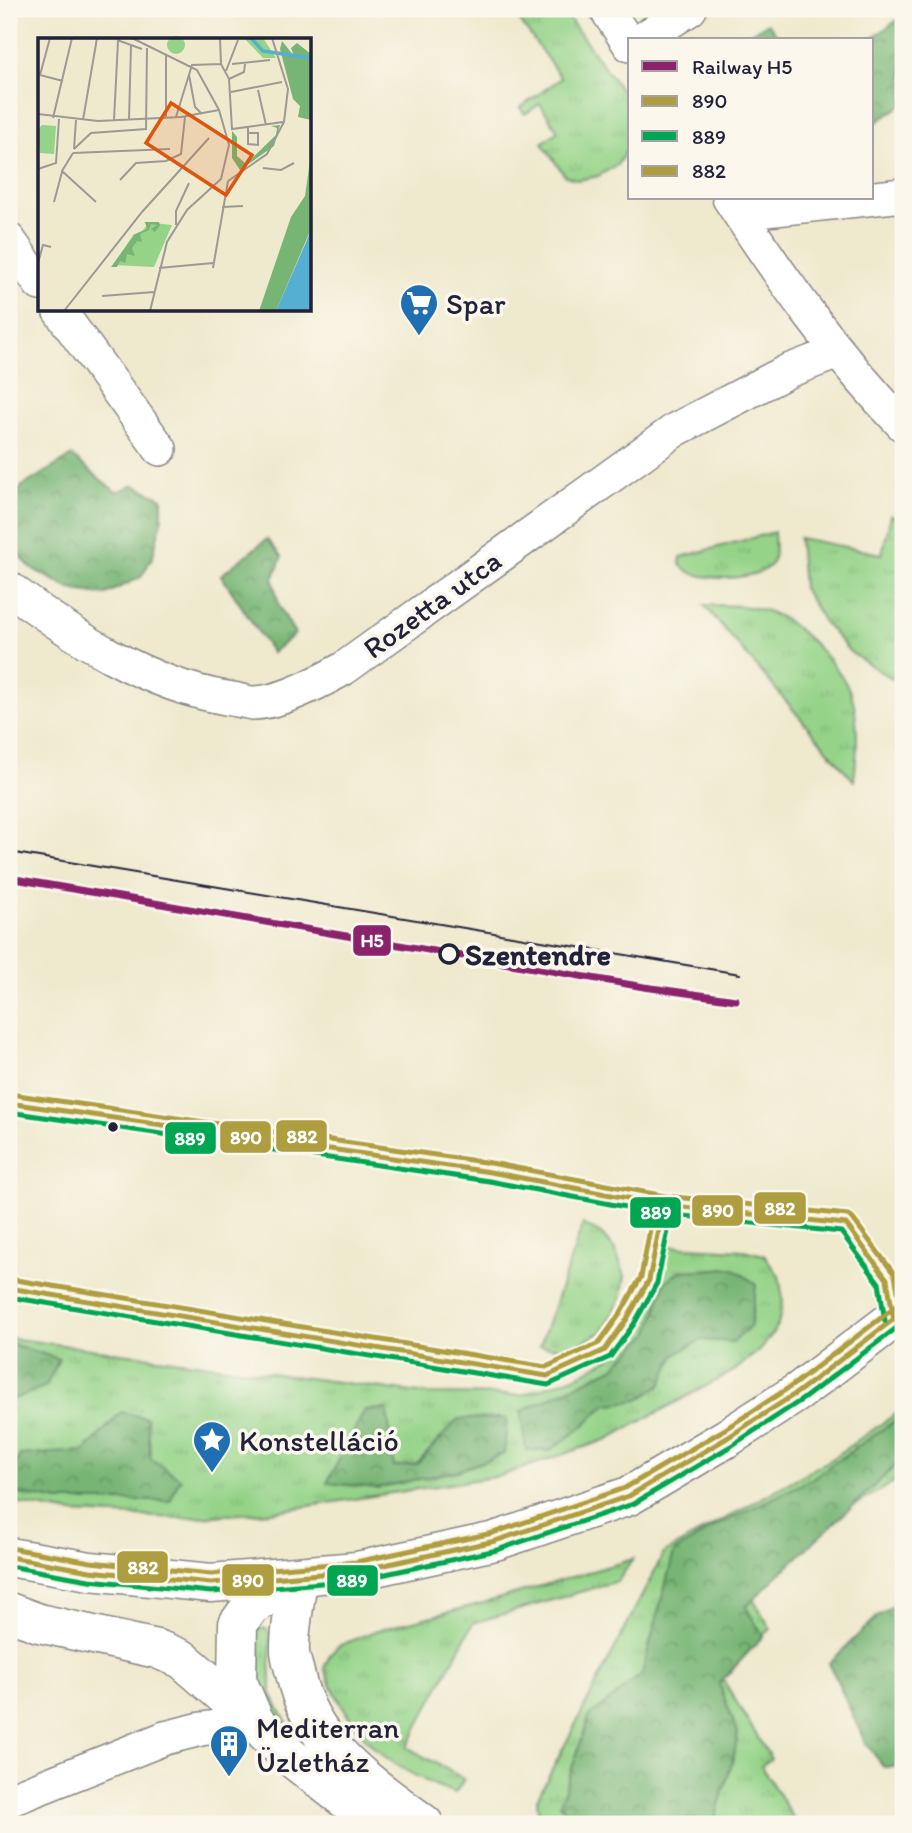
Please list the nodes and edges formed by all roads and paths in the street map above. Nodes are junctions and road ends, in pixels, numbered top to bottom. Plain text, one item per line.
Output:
1 (606, 9) edge
2 (690, 9) edge
3 (643, 38) edge
4 (628, 42) edge
5 (903, 195) edge
6 (874, 197) edge
7 (826, 200) edge
8 (734, 206) edge
9 (9, 240) edge
10 (38, 281) edge
11 (60, 312) edge
12 (838, 352) junction
13 (903, 425) edge
14 (160, 449) dead end
15 (9, 588) edge
16 (903, 1312) edge
17 (9, 1557) edge
18 (298, 1577) junction
19 (9, 1612) edge
20 (255, 1722) junction
21 (9, 1801) edge
22 (391, 1824) edge
23 (424, 1824) edge

1 - 4 street
2 - 3 street
5 - 6 street
7 - 8 street
8 - 12 street
9 - 10 street
11 - 14 street
12 - 13 street
12 - 15 street, Rozetta utca
16 - 18 main road
17 - 18 main road
18 - 20 main road
18 - 23 main road
19 - 20 main road
20 - 21 street
20 - 22 main road

